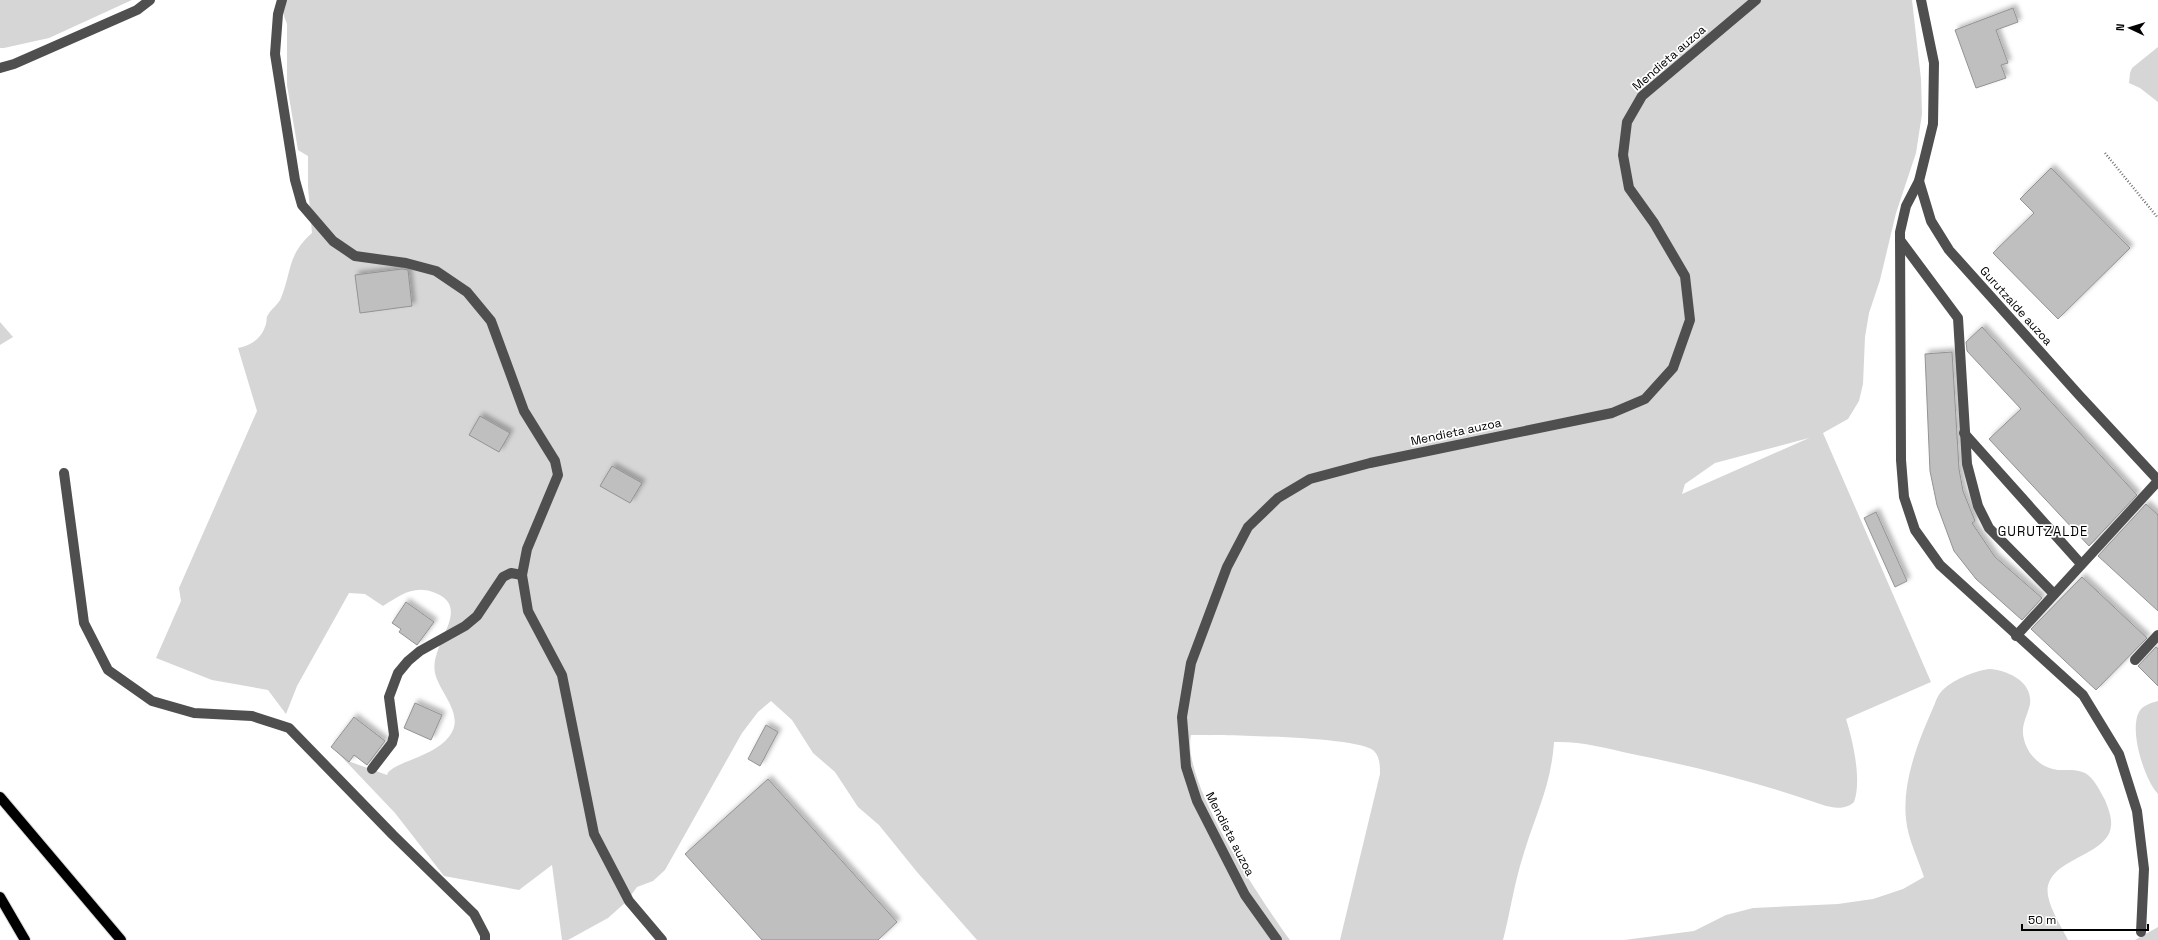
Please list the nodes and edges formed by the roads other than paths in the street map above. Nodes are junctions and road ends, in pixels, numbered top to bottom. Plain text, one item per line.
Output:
1 (150, 0) edge
2 (282, 0) edge
3 (1756, 0) edge
4 (1921, 0) edge
5 (0, 68) edge
6 (1919, 181) junction
7 (1900, 240) junction
8 (1964, 433) junction
9 (64, 473) dead end
10 (2158, 480) edge
11 (2081, 564) junction
12 (522, 575) junction
13 (2054, 594) junction
14 (2158, 635) edge
15 (2016, 636) junction
16 (2135, 660) dead end
17 (372, 769) dead end
18 (0, 797) edge
19 (0, 897) edge
20 (2141, 932) dead end
21 (25, 940) edge
22 (121, 940) edge
23 (485, 940) edge
24 (662, 940) edge
25 (1277, 940) edge

1 - 5 street
2 - 12 street
3 - 25 street, Mendieta auzoa
4 - 6 street
6 - 7 street
6 - 10 street, Gurutzalde auzoa
7 - 8 street
7 - 15 street
8 - 11 street
8 - 13 street
9 - 23 street
10 - 11 street, Gurutzalde auzoa
11 - 13 street, Gurutzalde auzoa
12 - 17 street
12 - 24 street
13 - 15 street, Gurutzalde auzoa
14 - 16 street
15 - 20 street
18 - 22 main road
19 - 21 main road

